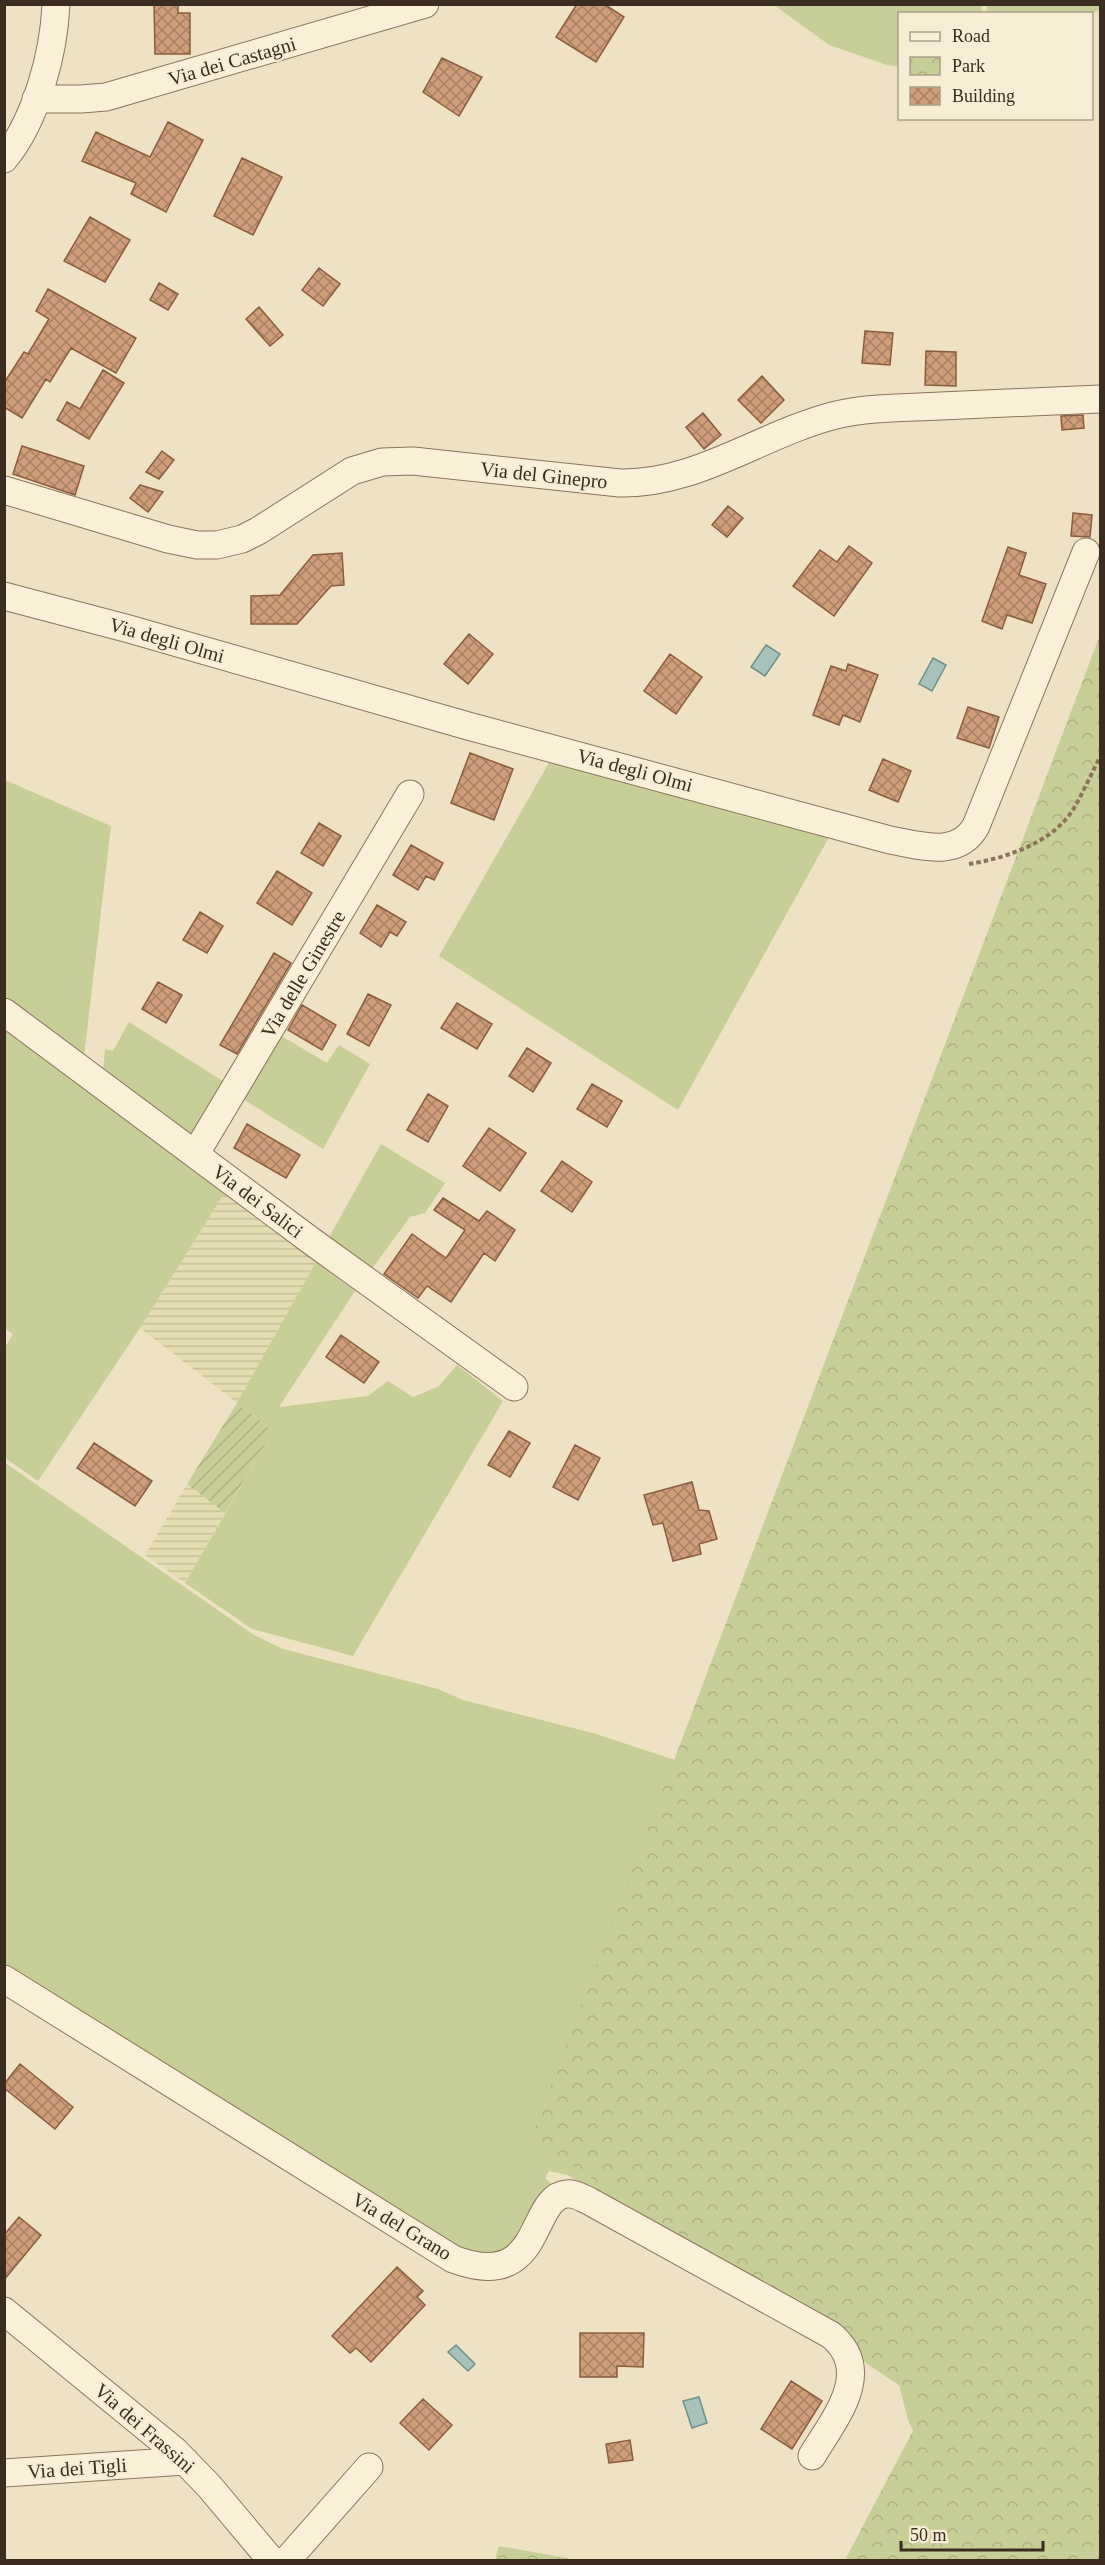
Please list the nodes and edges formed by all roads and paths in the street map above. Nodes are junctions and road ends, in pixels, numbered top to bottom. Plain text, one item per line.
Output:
1 (425, 4) edge
2 (49, 9) edge
3 (36, 99) junction
4 (9, 142) edge
5 (1101, 399) edge
6 (4, 490) edge
7 (1086, 552) dead end
8 (4, 596) edge
9 (410, 794) dead end
10 (4, 1012) edge
11 (196, 1154) junction
12 (514, 1387) dead end
13 (4, 1979) edge
14 (4, 2311) edge
15 (813, 2456) dead end
16 (185, 2461) junction
17 (369, 2467) dead end
18 (4, 2473) edge
19 (271, 2560) edge
20 (287, 2560) edge

1 - 3 street, Via dei Castagni
2 - 3 street
3 - 4 street
5 - 6 street, Via del Ginepro
7 - 8 street, Via degli Olmi
9 - 11 street, Via delle Ginestre
10 - 11 street, Via dei Salici
11 - 12 street, Via dei Salici
13 - 15 street, Via del Grano
14 - 16 street, Via dei Frassini
16 - 18 street, Via dei Tigli
16 - 19 street, Via dei Frassini
17 - 20 street

